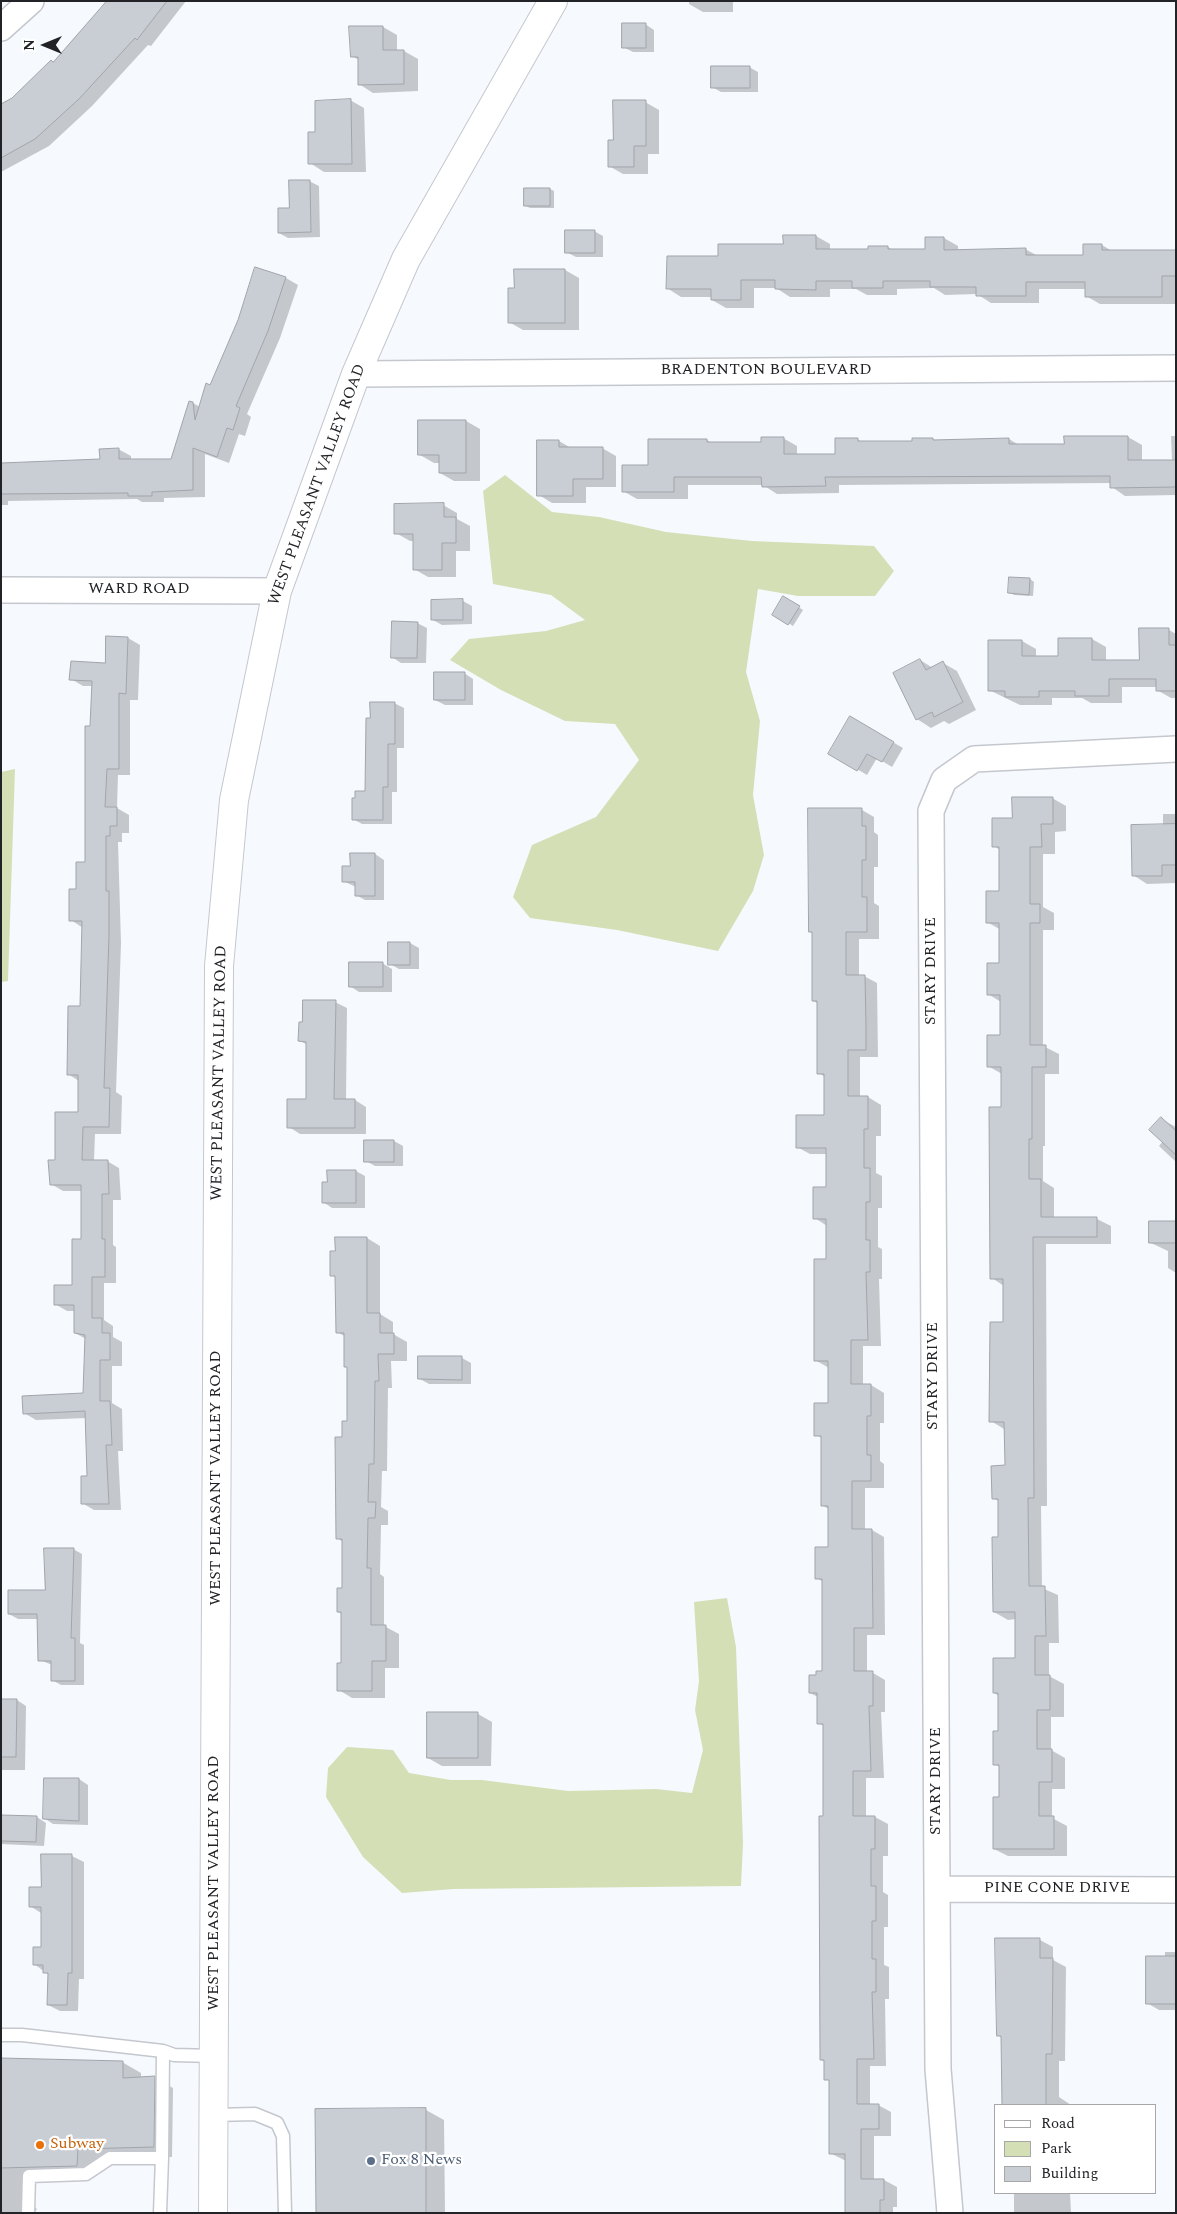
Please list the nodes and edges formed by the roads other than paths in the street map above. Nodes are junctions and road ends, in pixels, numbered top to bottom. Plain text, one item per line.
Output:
1 (31, 1) edge
2 (553, 1) edge
3 (1, 28) edge
4 (1176, 368) edge
5 (356, 374) junction
6 (1, 590) edge
7 (277, 591) junction
8 (1176, 749) edge
9 (938, 1889) junction
10 (1176, 1890) edge
11 (1, 2035) edge
12 (163, 2052) junction
13 (214, 2056) junction
14 (213, 2115) junction
15 (162, 2158) junction
16 (28, 2213) edge
17 (160, 2213) edge
18 (213, 2213) edge
19 (285, 2213) edge
20 (950, 2213) edge

1 - 3 street
2 - 5 main road, WEST PLEASANT VALLEY ROAD
4 - 5 street, BRADENTON BOULEVARD
5 - 7 main road, WEST PLEASANT VALLEY ROAD
6 - 7 street, WARD ROAD
7 - 13 main road, WEST PLEASANT VALLEY ROAD
8 - 9 street, STARY DRIVE
9 - 10 street, PINE CONE DRIVE
9 - 20 street, STARY DRIVE
11 - 12 lane
12 - 13 lane
12 - 15 lane
13 - 14 main road, WEST PLEASANT VALLEY ROAD
14 - 18 main road, WEST PLEASANT VALLEY ROAD
14 - 19 lane
15 - 16 lane
15 - 17 lane

